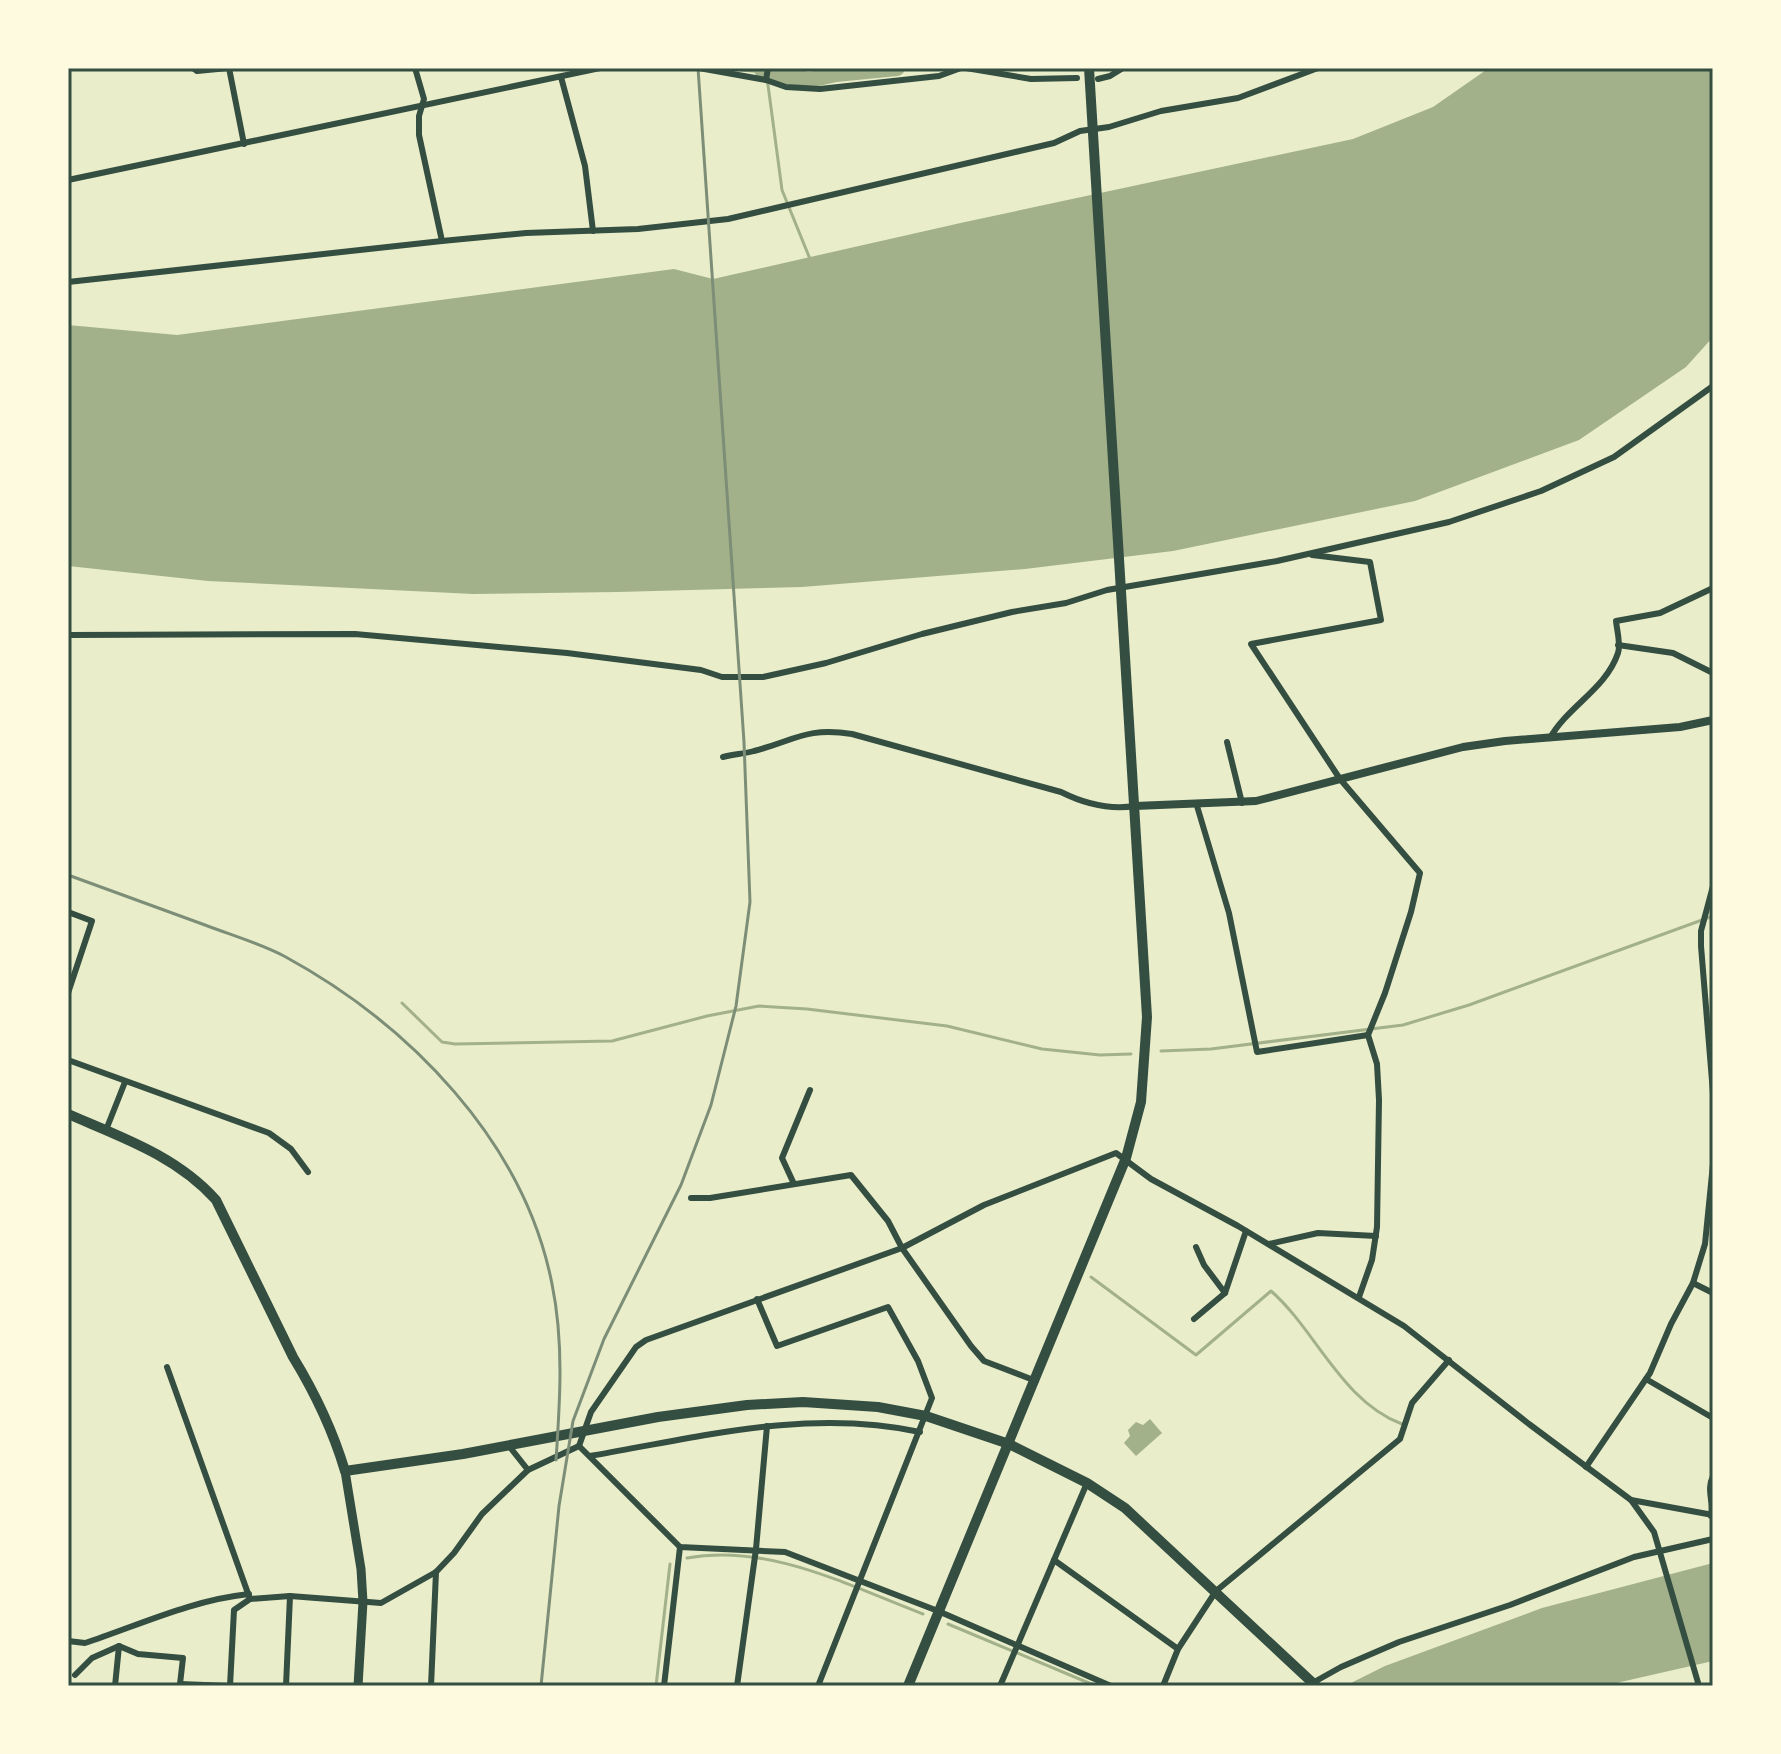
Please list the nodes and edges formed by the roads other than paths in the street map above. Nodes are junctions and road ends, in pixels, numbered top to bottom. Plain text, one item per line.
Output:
1 (193, 68) edge
2 (228, 68) edge
3 (415, 68) edge
4 (600, 68) edge
5 (699, 68) edge
6 (768, 68) edge
7 (964, 68) edge
8 (1089, 68) edge
9 (1123, 68) edge
10 (1318, 68) edge
11 (561, 77) junction
12 (1077, 78) dead end
13 (1098, 79) dead end
14 (766, 80) junction
15 (423, 105) junction
16 (1092, 133) junction
17 (244, 144) junction
18 (68, 180) edge
19 (593, 231) junction
20 (442, 241) junction
21 (68, 282) edge
22 (1713, 386) edge
23 (1305, 555) junction
24 (1121, 587) junction
25 (1713, 588) edge
26 (68, 635) edge
27 (1618, 645) junction
28 (1713, 673) edge
29 (1713, 720) edge
30 (1550, 738) junction
31 (1227, 742) dead end
32 (723, 757) dead end
33 (1340, 779) junction
34 (1242, 803) junction
35 (1135, 806) junction
36 (1197, 806) junction
37 (1713, 886) edge
38 (68, 912) edge
39 (68, 993) edge
40 (1710, 1010) edge
41 (1368, 1035) junction
42 (68, 1060) edge
43 (125, 1082) junction
44 (810, 1090) dead end
45 (1713, 1093) edge
46 (68, 1114) edge
47 (106, 1130) junction
48 (1126, 1158) junction
49 (1713, 1164) edge
50 (308, 1172) dead end
51 (794, 1184) junction
52 (691, 1198) dead end
53 (1246, 1231) junction
54 (1376, 1236) junction
55 (1267, 1244) junction
56 (1196, 1247) dead end
57 (902, 1248) junction
58 (1693, 1283) junction
59 (1225, 1293) junction
60 (1713, 1293) edge
61 (1359, 1297) junction
62 (757, 1299) junction
63 (1194, 1319) dead end
64 (1449, 1360) junction
65 (167, 1367) dead end
66 (1646, 1379) junction
67 (1036, 1381) junction
68 (926, 1416) junction
69 (1713, 1418) edge
70 (767, 1426) junction
71 (920, 1432) junction
72 (1009, 1444) junction
73 (509, 1446) junction
74 (579, 1446) junction
75 (590, 1456) junction
76 (1586, 1467) junction
77 (528, 1470) junction
78 (345, 1471) junction
79 (1713, 1476) edge
80 (1087, 1483) junction
81 (1631, 1500) junction
82 (1712, 1515) edge
83 (1713, 1539) edge
84 (680, 1547) junction
85 (756, 1549) junction
86 (1662, 1555) junction
87 (1054, 1560) junction
88 (436, 1572) junction
89 (859, 1581) junction
90 (1216, 1591) junction
91 (250, 1596) junction
92 (290, 1596) junction
93 (363, 1602) junction
94 (938, 1611) junction
95 (68, 1641) edge
96 (119, 1646) junction
97 (1017, 1646) junction
98 (1178, 1649) junction
99 (75, 1675) dead end
100 (180, 1685) edge
101 (1312, 1685) edge
102 (115, 1686) edge
103 (286, 1686) edge
104 (358, 1686) edge
105 (431, 1686) edge
106 (664, 1686) edge
107 (737, 1686) edge
108 (818, 1686) edge
109 (908, 1686) edge
110 (1000, 1686) edge
111 (1111, 1686) edge
112 (1163, 1686) edge
113 (1699, 1686) edge

1 - 2 street
2 - 17 street
3 - 15 street
4 - 11 street
5 - 14 street
6 - 14 street
7 - 12 street
7 - 14 street
8 - 16 highway
9 - 13 street
10 - 16 street
11 - 15 street
11 - 19 street
15 - 17 street
15 - 20 street
16 - 19 street
16 - 24 highway
17 - 18 street
19 - 20 street
20 - 21 street
22 - 23 street
23 - 24 street
23 - 33 street
24 - 26 street
24 - 35 highway
25 - 27 street
27 - 28 street
27 - 30 street
29 - 30 main road
30 - 33 main road
31 - 34 street
32 - 35 street
33 - 34 main road
33 - 41 street
34 - 36 main road
35 - 36 main road
35 - 48 highway
36 - 41 street
37 - 40 street
38 - 39 street
40 - 45 street
41 - 54 street
42 - 43 street
43 - 47 street
43 - 50 street
44 - 51 street
46 - 47 highway
47 - 78 highway
48 - 53 street
48 - 57 street
48 - 67 highway
49 - 58 street
51 - 52 street
51 - 57 street
53 - 55 street
53 - 59 street
54 - 55 street
54 - 61 street
55 - 61 street
56 - 59 street
57 - 62 street
57 - 67 street
58 - 60 street
58 - 66 street
59 - 63 street
61 - 64 street
62 - 68 street
62 - 74 street
64 - 76 street
64 - 90 street
65 - 91 street
66 - 69 street
66 - 76 street
67 - 72 highway
68 - 71 street
68 - 72 highway
68 - 73 highway
70 - 71 street
70 - 75 street
70 - 85 street
71 - 89 street
72 - 80 highway
72 - 94 highway
73 - 77 street
73 - 78 highway
74 - 75 street
74 - 77 street
75 - 84 street
76 - 81 street
77 - 88 street
78 - 93 main road
79 - 82 street
80 - 87 street
80 - 90 highway
81 - 82 street
81 - 86 street
83 - 86 street
84 - 85 street
84 - 106 street
85 - 89 street
85 - 107 street
86 - 101 street
86 - 113 street
87 - 97 street
87 - 98 street
88 - 93 street
88 - 105 street
89 - 94 street
89 - 108 street
90 - 98 street
90 - 101 highway
91 - 92 street
91 - 95 street
91 - 100 street
92 - 93 street
92 - 103 street
93 - 104 main road
94 - 97 street
94 - 109 highway
96 - 99 street
96 - 100 street
96 - 102 street
97 - 110 street
97 - 111 street
98 - 112 street

